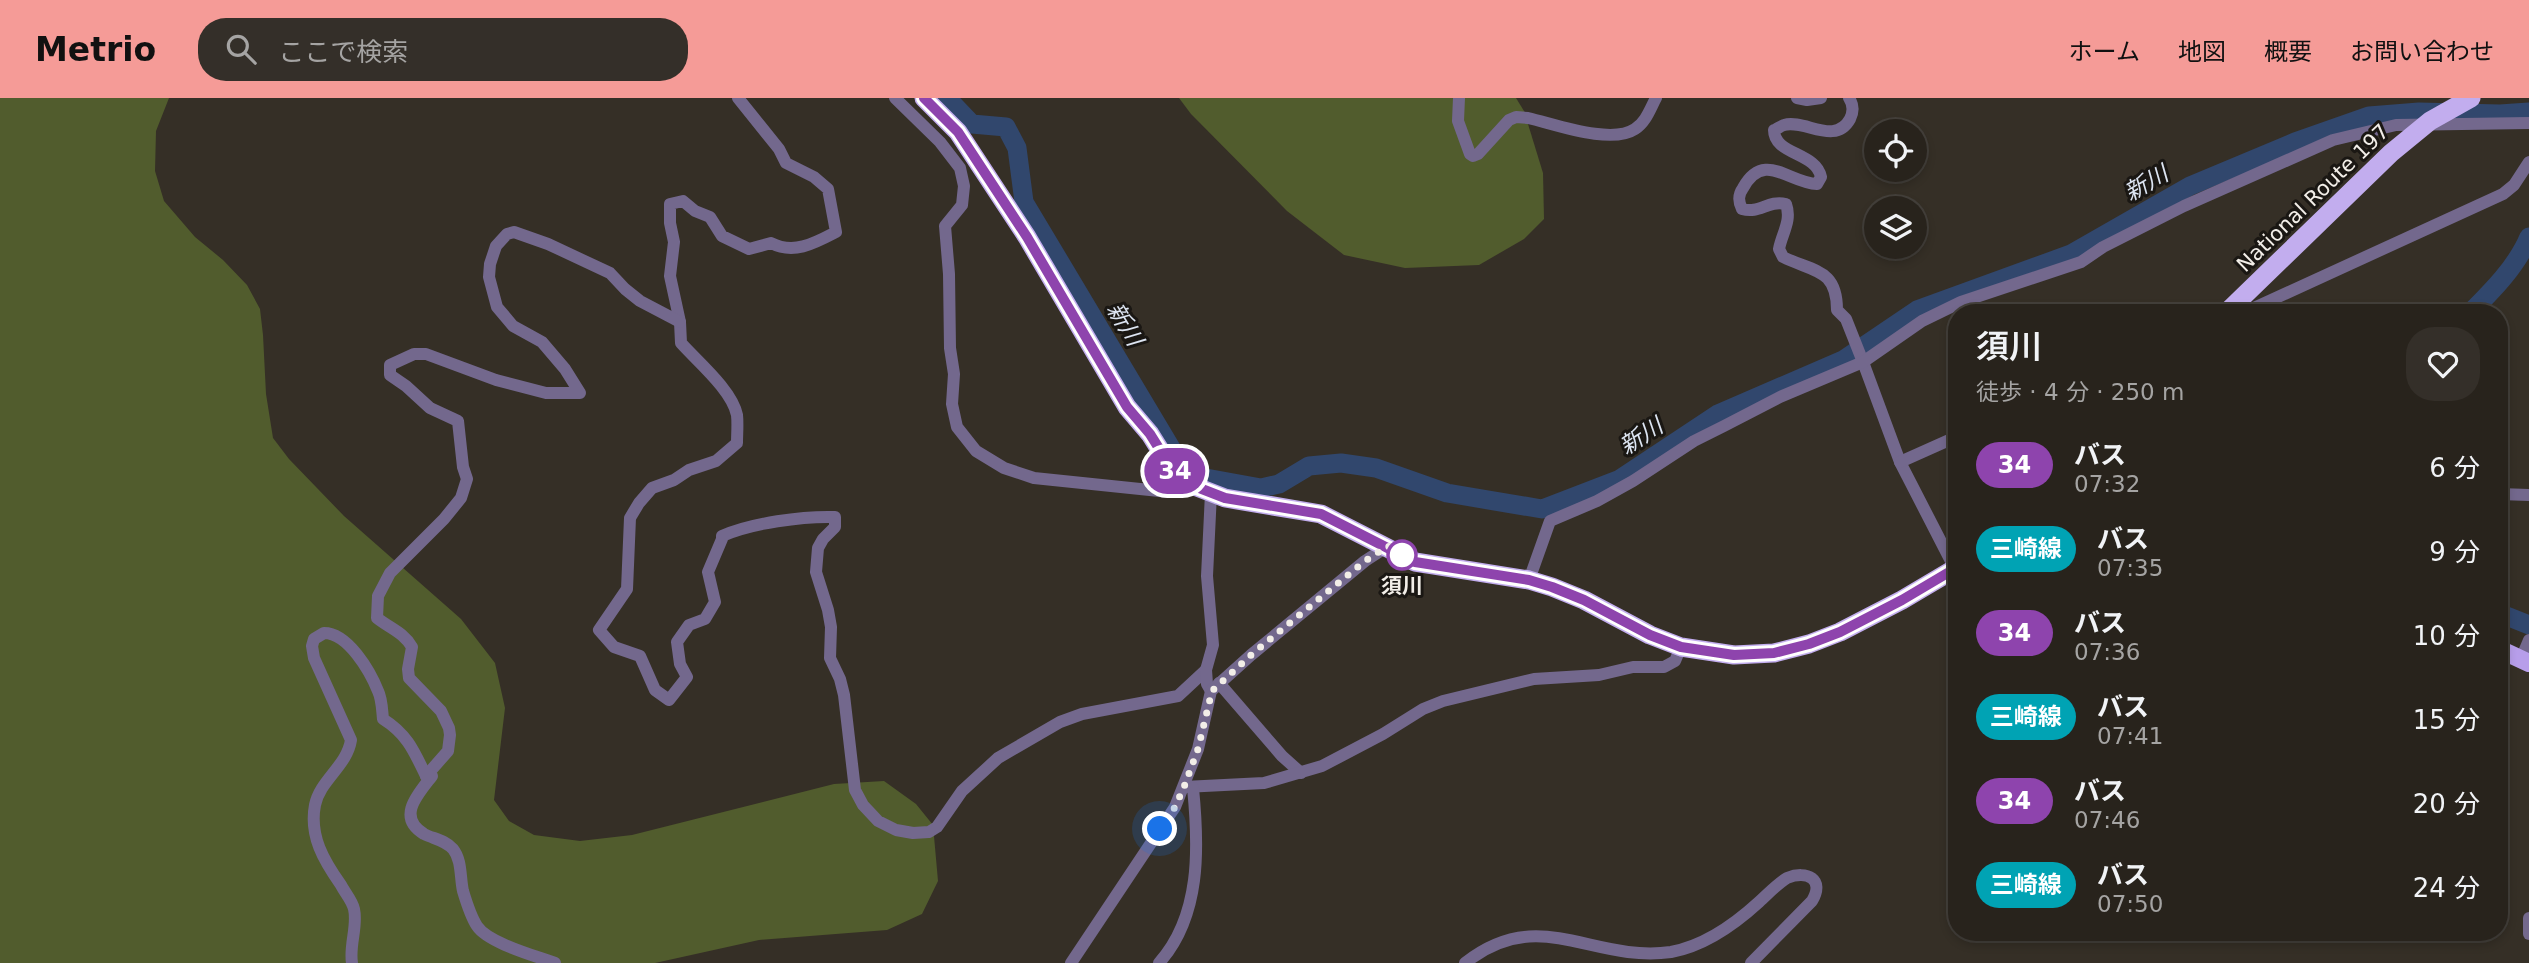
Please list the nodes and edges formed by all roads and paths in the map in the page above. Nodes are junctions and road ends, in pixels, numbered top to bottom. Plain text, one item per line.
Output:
1 (738, 98) edge
2 (895, 98) edge
3 (924, 98) edge
4 (1459, 98) edge
5 (1656, 98) edge
6 (1797, 98) edge
7 (1821, 98) edge
8 (1849, 98) edge
9 (2471, 98) edge
10 (2427, 123) junction
11 (2529, 123) edge
12 (2529, 162) edge
13 (1960, 304) edge
14 (2235, 304) edge
15 (2263, 304) edge
16 (1948, 309) edge
17 (680, 322) junction
18 (1863, 362) junction
19 (1948, 441) edge
20 (1900, 462) junction
21 (1189, 484) junction
22 (1211, 494) junction
23 (2508, 494) edge
24 (2529, 495) edge
25 (1388, 546) junction
26 (1948, 554) edge
27 (1948, 574) edge
28 (1529, 580) junction
29 (2529, 640) edge
30 (1681, 647) junction
31 (2524, 658) edge
32 (1206, 670) junction
33 (1215, 687) junction
34 (1301, 773) junction
35 (426, 776) junction
36 (1189, 788) junction
37 (2529, 919) edge
38 (2529, 934) edge
39 (352, 963) edge
40 (555, 963) edge
41 (1071, 963) edge
42 (1158, 963) edge
43 (1465, 963) edge
44 (1751, 963) edge

1 - 17 street
2 - 21 street
3 - 21 highway
4 - 5 street
6 - 7 street
8 - 18 street
9 - 10 highway, National Route 197
10 - 11 street
10 - 13 street
10 - 14 highway, National Route 197
12 - 15 street
16 - 18 street
17 - 32 street
17 - 35 street
18 - 20 street
18 - 28 street
19 - 20 street
20 - 26 street
21 - 22 highway
22 - 25 highway
22 - 32 street
23 - 24 street
25 - 28 highway
25 - 33 street
27 - 30 highway
28 - 30 highway
29 - 31 street
30 - 34 street
32 - 33 street
33 - 34 street
33 - 36 street
34 - 36 street
35 - 39 street
35 - 40 street
36 - 41 street
36 - 42 street
37 - 38 street
43 - 44 street

